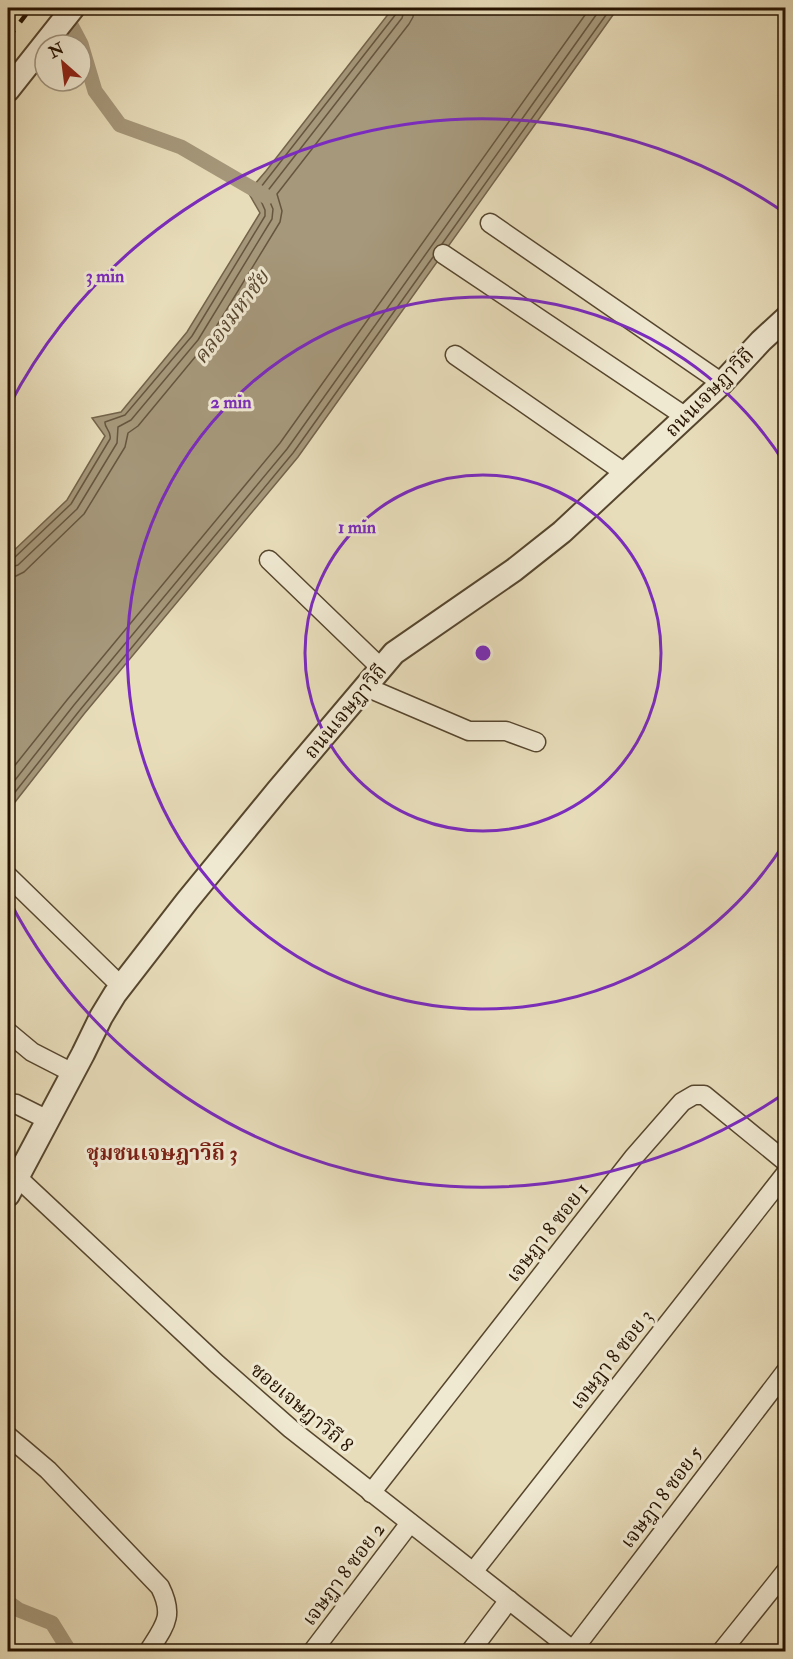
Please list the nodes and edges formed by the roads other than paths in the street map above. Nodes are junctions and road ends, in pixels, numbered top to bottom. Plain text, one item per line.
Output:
1 (73, 8) edge
2 (8, 90) edge
3 (490, 223) dead end
4 (442, 255) dead end
5 (786, 318) edge
6 (455, 355) dead end
7 (722, 383) junction
8 (686, 417) junction
9 (626, 473) junction
10 (269, 560) dead end
11 (381, 668) junction
12 (366, 687) junction
13 (536, 742) dead end
14 (8, 876) edge
15 (121, 986) junction
16 (8, 1032) edge
17 (73, 1073) junction
18 (8, 1103) edge
19 (48, 1120) junction
20 (786, 1162) edge
21 (786, 1173) edge
22 (12, 1186) edge
23 (786, 1371) edge
24 (8, 1436) edge
25 (371, 1493) junction
26 (410, 1523) junction
27 (786, 1571) edge
28 (473, 1572) junction
29 (509, 1600) junction
30 (150, 1649) dead end
31 (574, 1651) edge
32 (312, 1652) edge
33 (470, 1652) edge
34 (721, 1652) edge

1 - 2 street
3 - 7 street
4 - 8 street
5 - 7 street, ถนนเจษฎาวิถี
6 - 9 street
7 - 8 street, ถนนเจษฎาวิถี
8 - 9 street, ถนนเจษฎาวิถี
9 - 11 street, ถนนเจษฎาวิถี
10 - 11 street
11 - 12 street, ถนนเจษฎาวิถี
12 - 13 street
12 - 15 street, ถนนเจษฎาวิถี
14 - 15 street
15 - 17 street, ถนนเจษฎาวิถี
16 - 17 street
17 - 19 street, ถนนเจษฎาวิถี
18 - 19 street
19 - 22 street, ถนนเจษฎาวิถี
20 - 25 street, เจษฎา 8 ซอย 1
21 - 28 street, เจษฎา 8 ซอย 3
22 - 25 street, ซอยเจษฎาวิถี 8
23 - 31 street, เจษฎา 8 ซอย 5
24 - 30 street
25 - 26 street, ซอยเจษฎาวิถี 8
26 - 28 street, ซอยเจษฎาวิถี 8
26 - 32 street, เจษฎา 8 ซอย 2
27 - 34 street
28 - 29 street, ซอยเจษฎาวิถี 8
29 - 31 street, ซอยเจษฎาวิถี 8
29 - 33 street

